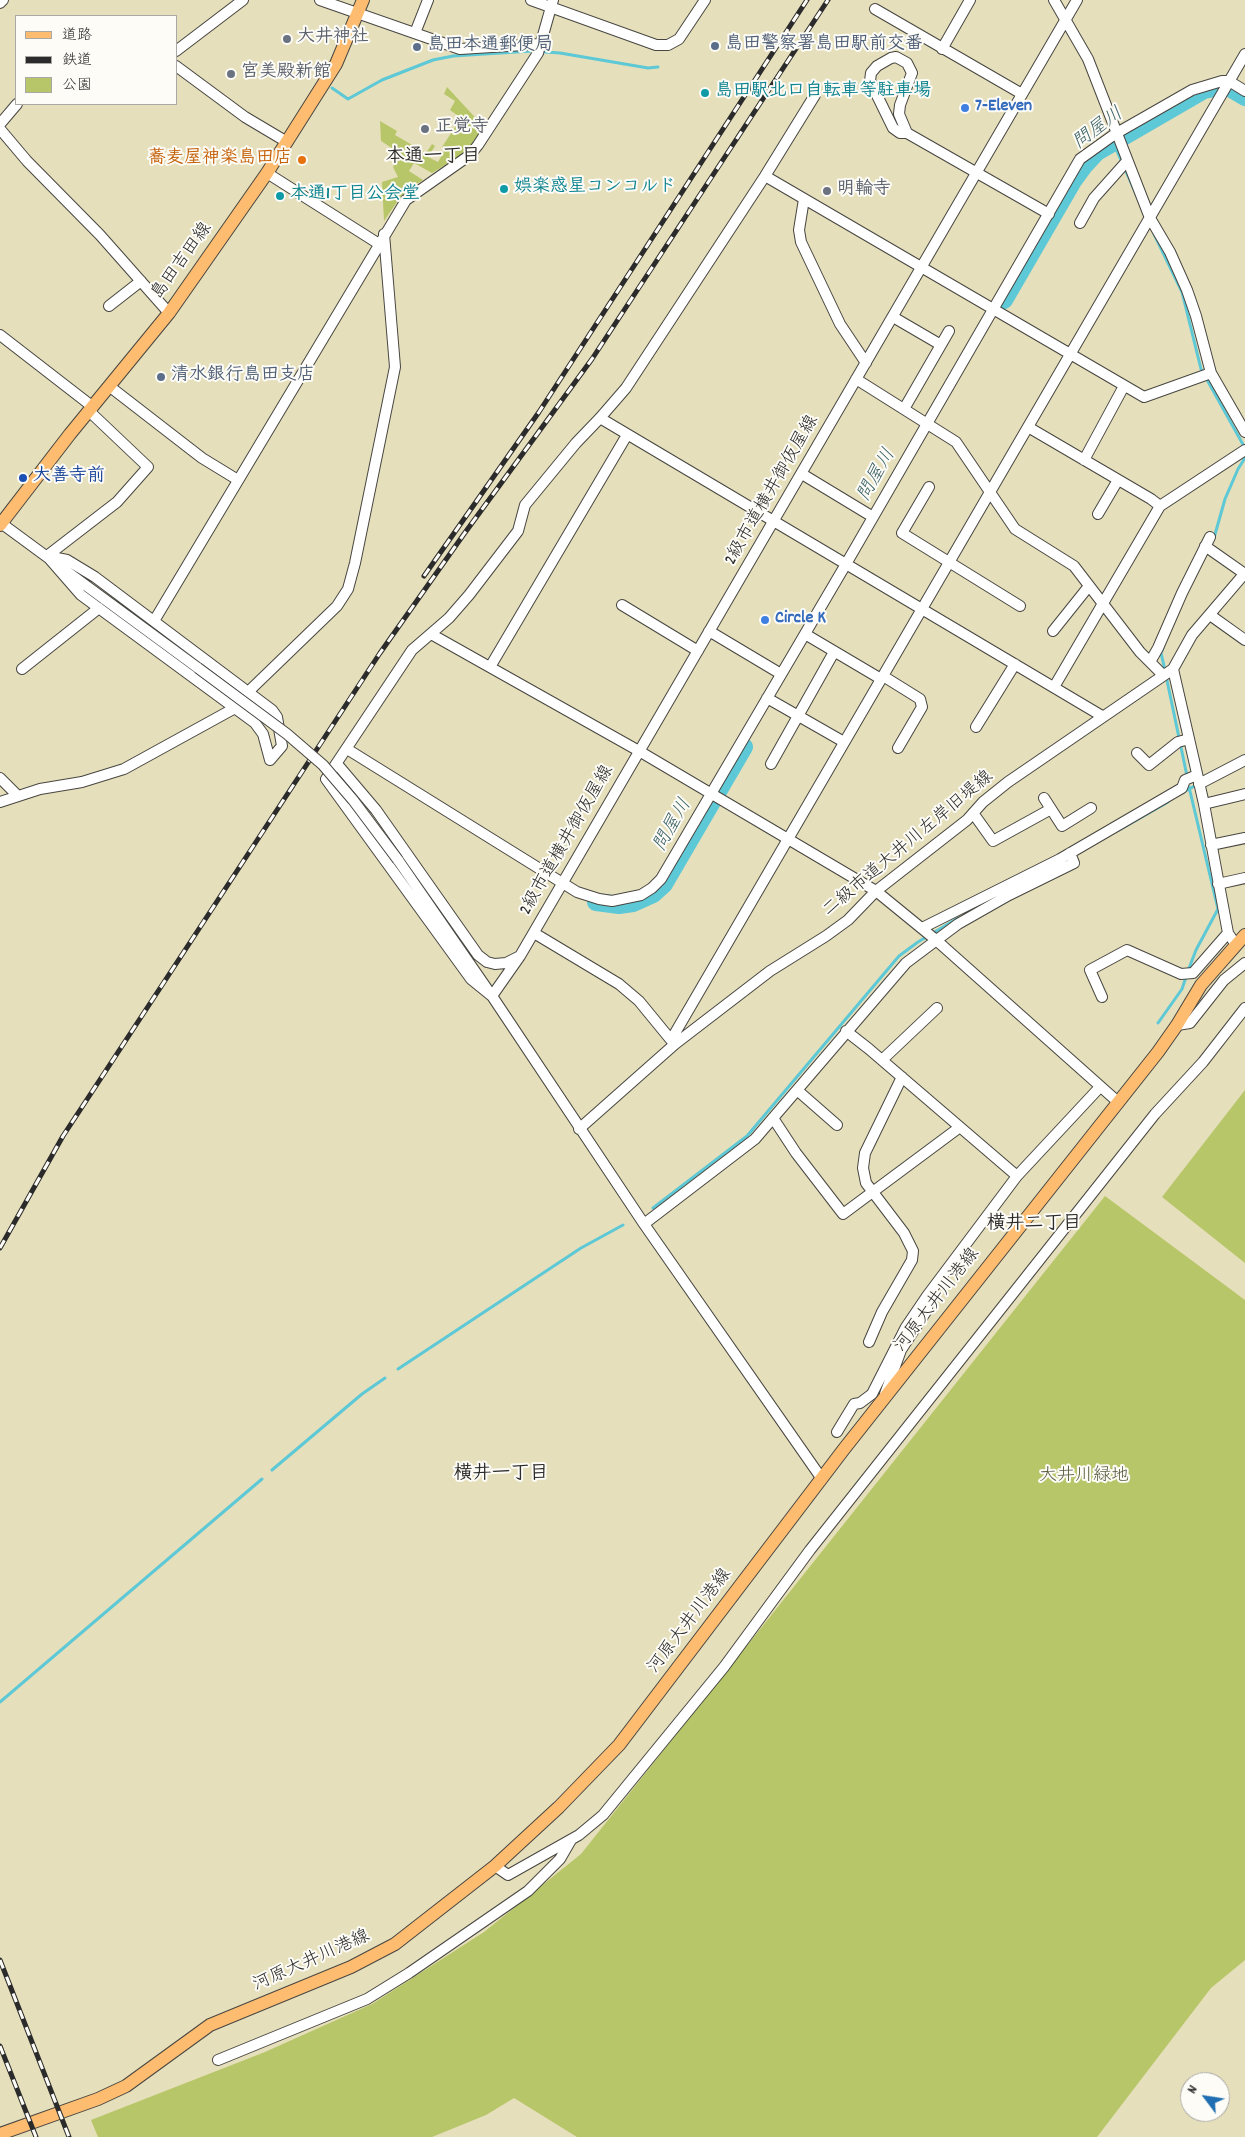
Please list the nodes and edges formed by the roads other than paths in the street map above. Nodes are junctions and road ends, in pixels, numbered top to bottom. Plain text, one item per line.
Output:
1 (3, 0) edge
2 (243, 0) edge
3 (320, 0) edge
4 (363, 0) edge
5 (428, 0) edge
6 (531, 0) edge
7 (705, 0) edge
8 (970, 0) edge
9 (1054, 0) edge
10 (1077, 0) edge
11 (0, 2) edge
12 (552, 3) edge
13 (875, 9) dead end
14 (358, 14) junction
15 (1066, 20) junction
16 (415, 33) junction
17 (540, 44) junction
18 (178, 49) edge
19 (942, 49) junction
20 (1245, 54) edge
21 (178, 68) edge
22 (1229, 81) junction
23 (1245, 91) edge
24 (1022, 94) junction
25 (814, 95) dead end
26 (16, 105) edge
27 (0, 124) edge
28 (0, 129) edge
29 (906, 133) junction
30 (1116, 134) junction
31 (287, 142) junction
32 (1127, 161) junction
33 (267, 173) junction
34 (977, 174) junction
35 (765, 176) junction
36 (804, 200) junction
37 (1049, 214) junction
38 (1150, 218) junction
39 (1080, 223) dead end
40 (384, 234) junction
41 (378, 244) junction
42 (922, 269) junction
43 (140, 281) junction
44 (108, 306) dead end
45 (994, 310) junction
46 (168, 313) junction
47 (893, 317) junction
48 (949, 332) dead end
49 (0, 335) edge
50 (942, 345) junction
51 (1071, 355) junction
52 (866, 363) junction
53 (1211, 373) junction
54 (856, 380) junction
55 (109, 386) junction
56 (1124, 386) junction
57 (91, 409) junction
58 (904, 409) junction
59 (600, 418) junction
60 (928, 423) junction
61 (1028, 427) junction
62 (1245, 432) edge
63 (627, 435) junction
64 (1245, 450) edge
65 (1084, 460) junction
66 (802, 474) junction
67 (238, 480) junction
68 (1118, 480) junction
69 (929, 487) dead end
70 (990, 491) junction
71 (1160, 506) junction
72 (1098, 514) dead end
73 (873, 517) junction
74 (774, 522) junction
75 (0, 523) edge
76 (47, 556) junction
77 (949, 562) junction
78 (846, 564) junction
79 (1245, 573) edge
80 (1089, 586) junction
81 (622, 605) dead end
82 (1103, 605) junction
83 (1020, 606) dead end
84 (99, 608) junction
85 (922, 609) junction
86 (1210, 615) junction
87 (154, 621) junction
88 (709, 631) junction
89 (1053, 631) dead end
90 (430, 634) junction
91 (804, 634) junction
92 (1245, 640) edge
93 (698, 651) junction
94 (834, 652) junction
95 (1150, 662) junction
96 (1016, 664) junction
97 (490, 667) junction
98 (22, 669) dead end
99 (1173, 669) junction
100 (781, 674) junction
101 (1163, 676) junction
102 (882, 678) junction
103 (1054, 687) junction
104 (248, 692) junction
105 (767, 698) junction
106 (235, 708) junction
107 (798, 716) junction
108 (1102, 716) junction
109 (976, 727) dead end
110 (1189, 739) junction
111 (844, 742) junction
112 (898, 748) dead end
113 (347, 749) junction
114 (640, 751) junction
115 (1136, 752) dead end
116 (1245, 760) edge
117 (337, 764) junction
118 (771, 764) dead end
119 (0, 778) edge
120 (1198, 780) junction
121 (710, 794) junction
122 (1245, 794) edge
123 (17, 795) junction
124 (1044, 798) dead end
125 (0, 802) edge
126 (1204, 804) junction
127 (1091, 808) dead end
128 (1051, 809) junction
129 (973, 813) junction
130 (1245, 838) edge
131 (787, 840) junction
132 (1211, 845) junction
133 (1245, 878) edge
134 (562, 884) junction
135 (1218, 884) junction
136 (876, 891) junction
137 (984, 903) junction
138 (923, 929) junction
139 (534, 933) junction
140 (1228, 933) junction
141 (936, 940) junction
142 (1241, 940) edge
143 (520, 956) junction
144 (1245, 963) edge
145 (492, 996) junction
146 (1102, 997) dead end
147 (937, 1008) dead end
148 (1245, 1008) edge
149 (1177, 1025) junction
150 (846, 1031) junction
151 (673, 1042) junction
152 (882, 1060) junction
153 (902, 1077) junction
154 (1100, 1086) junction
155 (797, 1090) junction
156 (1118, 1102) junction
157 (773, 1118) junction
158 (837, 1125) dead end
159 (960, 1127) junction
160 (579, 1130) junction
161 (1017, 1176) junction
162 (872, 1193) junction
163 (644, 1224) junction
164 (926, 1296) junction
165 (869, 1342) dead end
166 (882, 1402) junction
167 (837, 1432) dead end
168 (822, 1479) junction
169 (572, 1839) junction
170 (495, 1866) junction
171 (218, 2060) dead end
172 (0, 2134) edge

1 - 11 street
2 - 18 street
3 - 14 street
4 - 14 main road, 島田吉田線
5 - 16 street
6 - 12 street
7 - 12 street
8 - 19 street
9 - 15 street
10 - 15 street, 2級市道横井御仮屋線
12 - 17 street
13 - 19 street
14 - 16 street
14 - 31 main road, 島田吉田線
15 - 24 street, 2級市道横井御仮屋線
15 - 30 street
16 - 17 street
17 - 40 street
19 - 24 street
20 - 22 street
21 - 31 street
22 - 23 street
22 - 30 street
22 - 38 street
24 - 34 street, 2級市道横井御仮屋線
25 - 35 street
26 - 27 street
28 - 43 street
29 - 29 street
29 - 34 street
30 - 32 street
30 - 37 street
31 - 33 main road, 島田吉田線
32 - 38 street
32 - 39 street
33 - 41 street
33 - 46 main road, 島田吉田線
34 - 37 street
34 - 42 street, 2級市道横井御仮屋線
35 - 36 street
35 - 59 street
36 - 42 street
36 - 52 street
37 - 45 street
38 - 51 street
38 - 53 street
40 - 41 street
40 - 104 street
41 - 67 street
42 - 45 street
42 - 47 street, 2級市道横井御仮屋線
43 - 44 street
43 - 46 street
45 - 51 street
45 - 60 street
46 - 55 main road, 島田吉田線
47 - 50 street
47 - 52 street, 2級市道横井御仮屋線
48 - 50 street
49 - 57 street
50 - 58 street
51 - 56 street
51 - 61 street
52 - 54 street, 2級市道横井御仮屋線
53 - 56 street
53 - 62 street
54 - 58 street
54 - 66 street, 2級市道横井御仮屋線
55 - 57 main road, 島田吉田線
55 - 67 street
56 - 65 street
57 - 75 main road, 島田吉田線
57 - 76 street
58 - 60 street
59 - 63 street
59 - 90 street
60 - 70 street
60 - 73 street
61 - 65 street
61 - 70 street
63 - 74 street
63 - 97 street
64 - 71 street
65 - 68 street
66 - 73 street
66 - 74 street, 2級市道横井御仮屋線
67 - 87 street
68 - 71 street
68 - 72 street
69 - 77 street
70 - 77 street
70 - 80 street
71 - 82 street
73 - 78 street
74 - 78 street
74 - 88 street, 2級市道横井御仮屋線
75 - 76 street
76 - 84 street
76 - 87 street
76 - 145 street, bridge
77 - 83 street
77 - 85 street
78 - 85 street
78 - 91 street
79 - 86 street, 二級市道大井川左岸旧堤線
79 - 95 street
80 - 82 street
80 - 89 street
81 - 93 street
82 - 95 street
82 - 103 street
84 - 98 street
84 - 106 street
85 - 96 street
85 - 102 street
86 - 92 street
86 - 99 street, 二級市道大井川左岸旧堤線
87 - 104 street
88 - 93 street, 2級市道横井御仮屋線
88 - 100 street
90 - 97 street
90 - 113 street
91 - 94 street
91 - 100 street
93 - 114 street, 2級市道横井御仮屋線
94 - 102 street
94 - 107 street
95 - 101 street
96 - 103 street
96 - 109 street
97 - 114 street
99 - 101 street, 二級市道大井川左岸旧堤線
99 - 110 street
100 - 105 street
101 - 108 street, 二級市道大井川左岸旧堤線
102 - 111 street
102 - 112 street
103 - 108 street
104 - 106 street
104 - 106 street
105 - 107 street
105 - 121 street
106 - 123 street
107 - 111 street
107 - 118 street
108 - 129 street, 二級市道大井川左岸旧堤線
110 - 115 street
110 - 120 street
111 - 131 street
113 - 117 street
113 - 134 street
114 - 121 street
114 - 134 street, 2級市道横井御仮屋線
116 - 120 street
117 - 143 street
117 - 145 street
119 - 123 street
120 - 126 street
120 - 137 street
121 - 131 street
121 - 134 street
122 - 126 street
123 - 125 street
124 - 128 street
126 - 132 street
127 - 128 street
128 - 129 street
129 - 136 street, 二級市道大井川左岸旧堤線
130 - 132 street
131 - 136 street
131 - 151 street
132 - 135 street
133 - 135 street
134 - 139 street, 2級市道横井御仮屋線
135 - 140 street
136 - 138 street
136 - 151 street, 二級市道大井川左岸旧堤線
137 - 138 street
137 - 141 street
138 - 141 street
139 - 143 street, 2級市道横井御仮屋線
139 - 151 street
140 - 142 street
140 - 146 street
141 - 150 street
141 - 154 street
142 - 149 main road, 河原大井川港線
143 - 145 street, 2級市道横井御仮屋線
144 - 149 street
145 - 160 street
147 - 152 street
148 - 169 street
149 - 156 main road, 河原大井川港線
150 - 152 street
150 - 155 street
151 - 160 street, 二級市道大井川左岸旧堤線
152 - 153 street
153 - 159 street
153 - 162 street
154 - 156 street
154 - 161 street
155 - 157 street
155 - 158 street
156 - 166 main road, 河原大井川港線
157 - 162 street
157 - 163 street
159 - 161 street
159 - 162 street
160 - 163 street
161 - 164 street
162 - 165 street
163 - 168 street
164 - 166 street
164 - 167 street
166 - 168 main road, 河原大井川港線
168 - 170 main road, 河原大井川港線
169 - 170 street
169 - 171 street
170 - 172 main road, 河原大井川港線

